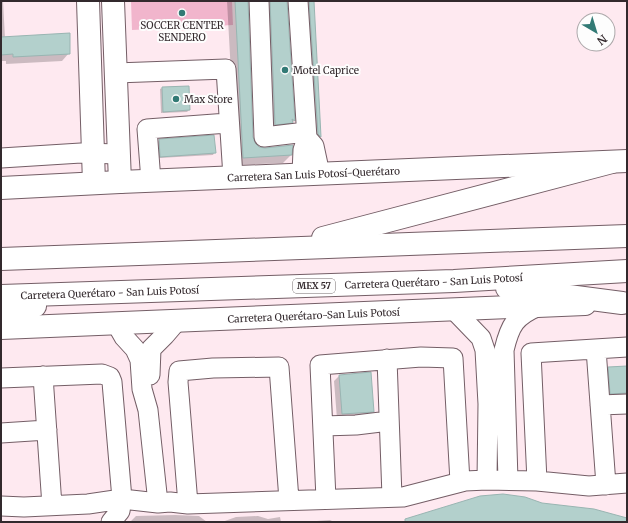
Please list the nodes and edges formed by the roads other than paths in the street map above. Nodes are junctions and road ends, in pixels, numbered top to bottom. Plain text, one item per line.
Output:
1 (88, 1) edge
2 (113, 1) edge
3 (259, 1) edge
4 (298, 1) edge
5 (115, 49) junction
6 (89, 50) junction
7 (116, 73) junction
8 (228, 123) junction
9 (118, 128) junction
10 (147, 129) junction
11 (307, 135) junction
12 (92, 153) junction
13 (119, 154) junction
14 (1, 158) edge
15 (620, 161) edge
16 (311, 174) junction
17 (233, 177) junction
18 (151, 181) junction
19 (120, 182) junction
20 (94, 183) junction
21 (1, 188) edge
22 (627, 236) edge
23 (283, 249) junction
24 (1, 259) edge
25 (627, 271) edge
26 (454, 281) junction
27 (106, 294) junction
28 (1, 296) edge
29 (624, 303) edge
30 (539, 306) junction
31 (453, 309) junction
32 (1, 313) edge
33 (177, 321) junction
34 (116, 323) junction
35 (1, 328) edge
36 (627, 347) edge
37 (596, 348) junction
38 (387, 359) junction
39 (43, 376) junction
40 (1, 378) edge
41 (627, 404) edge
42 (600, 405) junction
43 (148, 410) junction
44 (389, 421) junction
45 (323, 426) junction
46 (47, 430) junction
47 (1, 433) edge
48 (487, 480) junction
49 (508, 480) junction
50 (537, 481) junction
51 (460, 482) junction
52 (627, 483) edge
53 (606, 485) junction
54 (392, 497) junction
55 (326, 499) junction
56 (289, 500) junction
57 (158, 503) junction
58 (188, 504) junction
59 (1, 506) edge
60 (52, 506) junction
61 (118, 511) edge
62 (1, 517) edge

1 - 6 main road
2 - 5 main road
3 - 11 lane
4 - 11 lane
5 - 6 main road
5 - 7 main road
6 - 12 main road
7 - 8 lane
7 - 9 main road
8 - 10 lane
8 - 17 lane
9 - 10 lane
9 - 13 main road
10 - 18 lane
11 - 16 lane
12 - 13 lane
12 - 14 lane
12 - 20 main road
13 - 19 main road
15 - 16 main road, Carretera San Luis Potosí-Querétaro
15 - 23 main road
16 - 17 main road, Carretera San Luis Potosí-Querétaro
17 - 18 main road, Carretera San Luis Potosí-Querétaro
18 - 19 main road, Carretera San Luis Potosí-Querétaro
19 - 20 main road, Carretera San Luis Potosí-Querétaro
20 - 21 main road, Carretera San Luis Potosí-Querétaro
22 - 23 main road
23 - 24 main road
25 - 26 main road, Carretera Querétaro - San Luis Potosí / MEX 57
26 - 27 main road, Carretera Querétaro - San Luis Potosí / MEX 57
26 - 29 main road
27 - 28 main road, Carretera Querétaro - San Luis Potosí / MEX 57
27 - 32 main road
29 - 30 main road, Carretera Querétaro-San Luis Potosí
30 - 31 main road, Carretera Querétaro-San Luis Potosí
30 - 49 lane
31 - 33 main road, Carretera Querétaro-San Luis Potosí
31 - 48 lane
33 - 34 main road, Carretera Querétaro-San Luis Potosí
33 - 43 lane
34 - 35 main road, Carretera Querétaro-San Luis Potosí
34 - 43 lane
36 - 37 lane
37 - 42 lane
37 - 50 lane
38 - 44 lane
38 - 45 lane
38 - 51 lane
39 - 40 lane
39 - 46 lane
39 - 61 lane
41 - 42 lane
42 - 53 lane
43 - 57 lane
44 - 45 lane
44 - 54 lane
45 - 55 lane
46 - 47 lane
46 - 60 lane
48 - 49 lane
48 - 51 lane
49 - 50 lane
50 - 53 lane
51 - 54 lane
52 - 53 lane
54 - 55 lane
55 - 56 lane
56 - 58 lane
56 - 58 lane
57 - 58 lane
57 - 61 lane
59 - 60 lane
60 - 61 lane
61 - 62 lane

